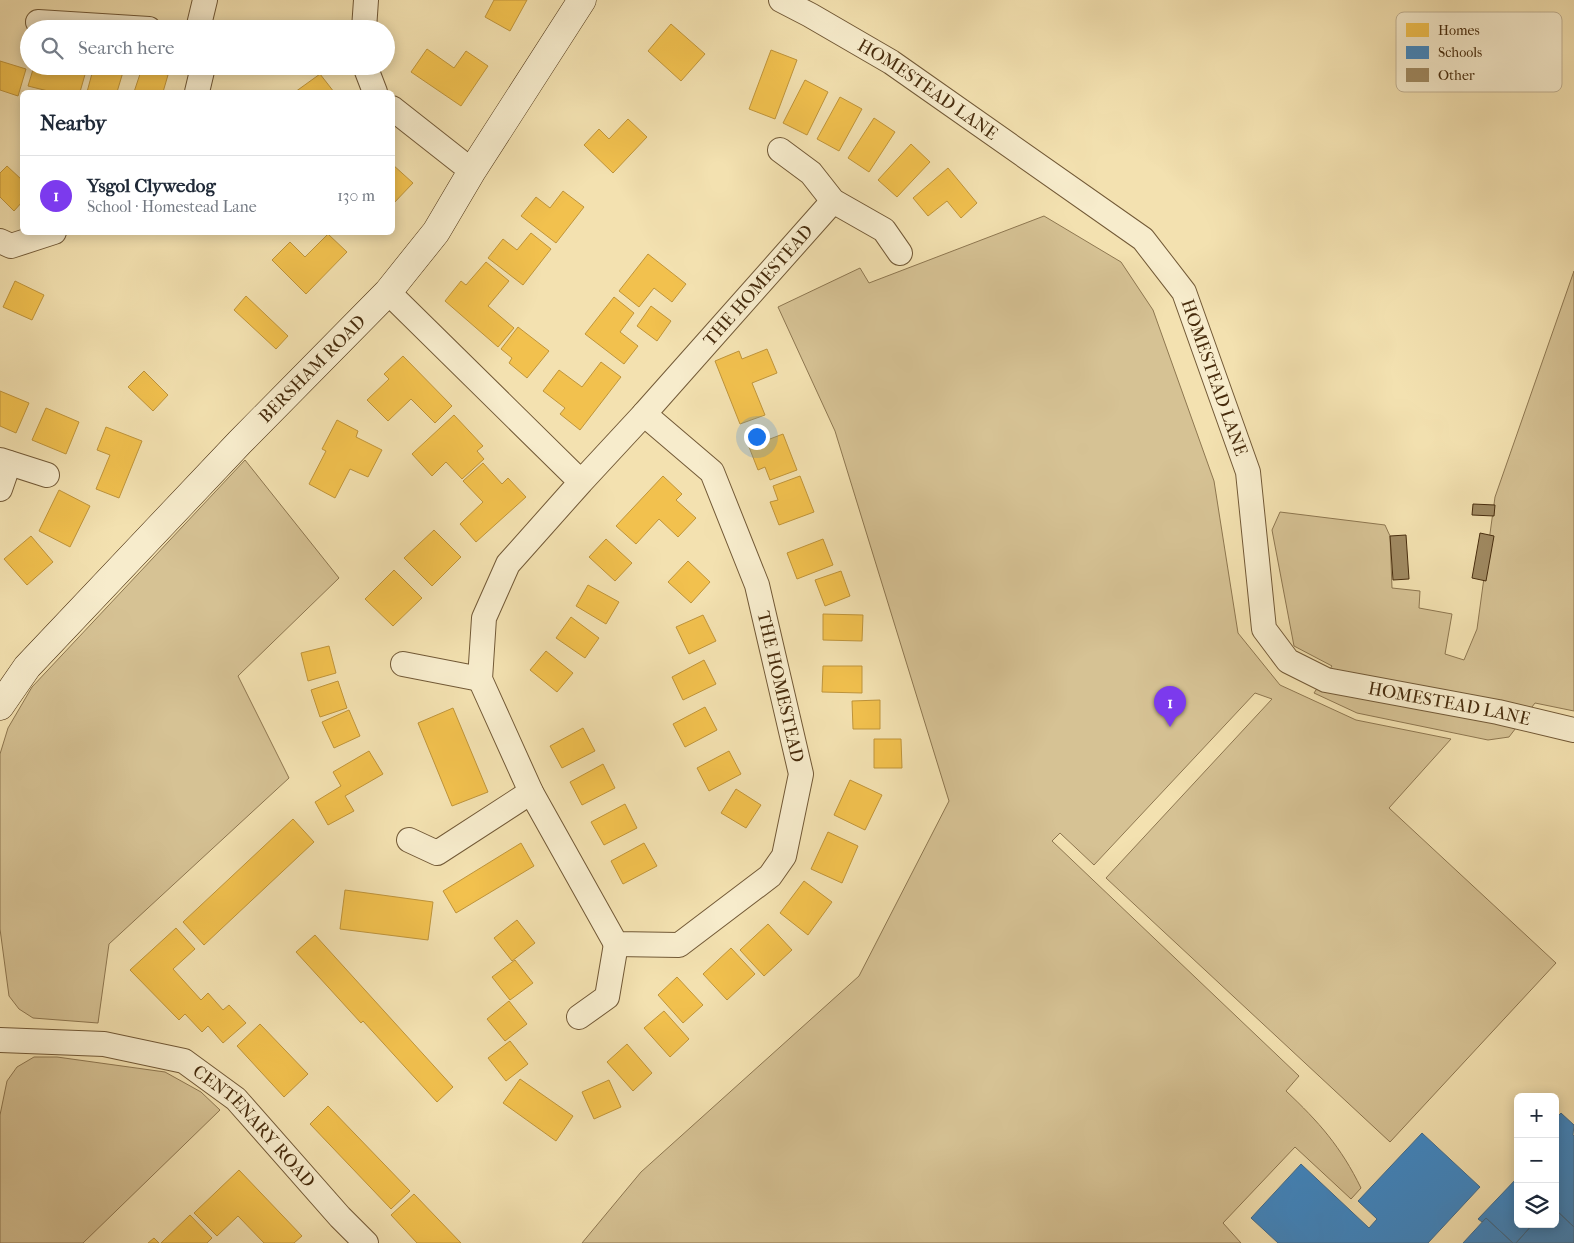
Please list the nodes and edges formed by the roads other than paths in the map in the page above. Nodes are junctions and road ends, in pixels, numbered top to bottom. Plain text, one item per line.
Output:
1 (205, 0) edge
2 (366, 0) edge
3 (582, 0) edge
4 (781, 0) edge
5 (200, 20) edge
6 (365, 20) edge
7 (201, 75) edge
8 (368, 75) edge
9 (197, 90) edge
10 (374, 90) edge
11 (395, 110) edge
12 (780, 150) dead end
13 (472, 171) junction
14 (833, 201) junction
15 (45, 235) edge
16 (0, 241) edge
17 (900, 253) dead end
18 (388, 292) junction
19 (644, 414) junction
20 (4, 462) edge
21 (47, 475) dead end
22 (581, 482) junction
23 (0, 490) edge
24 (404, 664) dead end
25 (480, 679) junction
26 (1, 702) edge
27 (1574, 730) edge
28 (531, 792) junction
29 (409, 840) dead end
30 (616, 944) junction
31 (579, 1017) dead end
32 (0, 1040) edge
33 (366, 1243) edge

1 - 5 street
2 - 6 street
3 - 13 main road, BERSHAM ROAD
4 - 27 street, HOMESTEAD LANE
7 - 9 street
8 - 10 street
11 - 13 street
12 - 14 street
13 - 18 main road, BERSHAM ROAD
14 - 17 street
14 - 19 street, THE HOMESTEAD
15 - 16 street
18 - 22 street
18 - 26 main road, BERSHAM ROAD
19 - 22 street, THE HOMESTEAD
19 - 30 street, THE HOMESTEAD
20 - 21 street
20 - 23 street
22 - 25 street, THE HOMESTEAD
24 - 25 street
25 - 28 street, THE HOMESTEAD
28 - 29 street
28 - 30 street, THE HOMESTEAD
30 - 31 street
32 - 33 street, CENTENARY ROAD

